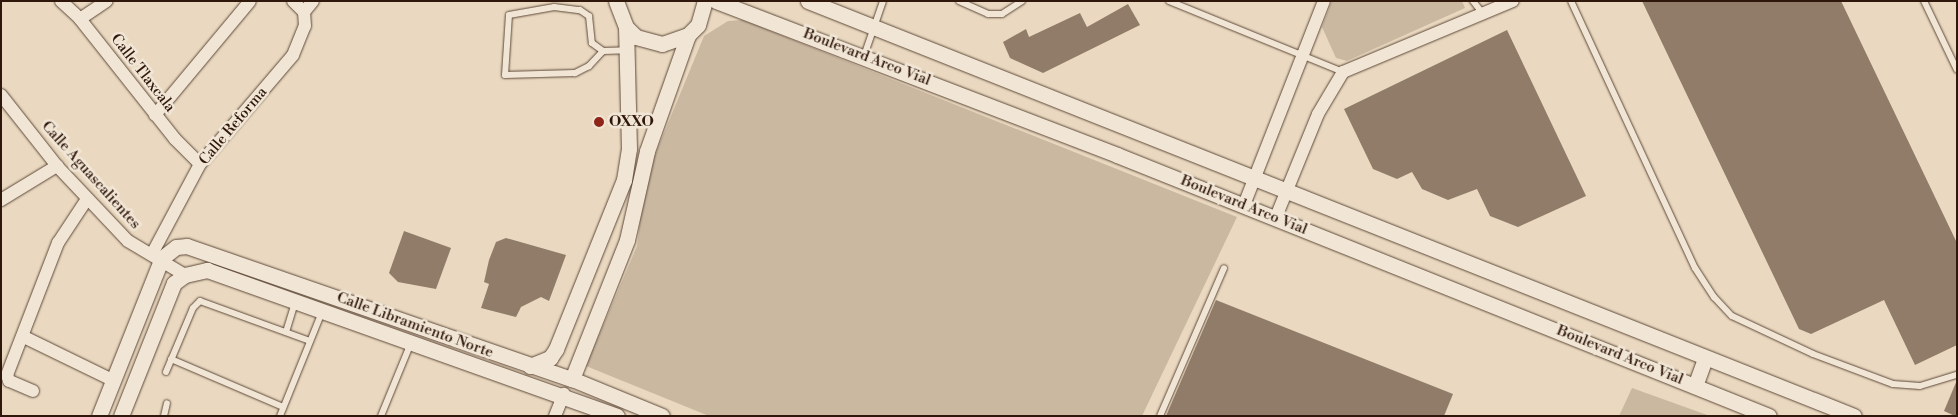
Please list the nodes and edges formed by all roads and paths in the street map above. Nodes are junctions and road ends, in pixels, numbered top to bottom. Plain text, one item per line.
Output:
1 (61, 1) edge
2 (107, 1) edge
3 (250, 1) edge
4 (294, 1) edge
5 (313, 1) edge
6 (616, 1) edge
7 (705, 1) edge
8 (716, 1) edge
9 (808, 1) edge
10 (883, 1) edge
11 (959, 1) edge
12 (1022, 1) edge
13 (1169, 1) edge
14 (1324, 1) edge
15 (1473, 1) edge
16 (1513, 1) edge
17 (1571, 1) edge
18 (1924, 1) edge
19 (304, 12) junction
20 (1482, 14) junction
21 (80, 19) junction
22 (626, 27) junction
23 (874, 27) junction
24 (688, 35) junction
25 (628, 50) junction
26 (603, 51) junction
27 (1302, 54) junction
28 (864, 56) junction
29 (1957, 70) edge
30 (1343, 72) junction
31 (4, 98) edge
32 (154, 115) junction
33 (200, 164) junction
34 (57, 166) junction
35 (1254, 177) junction
36 (624, 180) junction
37 (1287, 189) junction
38 (87, 199) junction
39 (1, 200) edge
40 (1244, 205) junction
41 (1276, 217) junction
42 (160, 255) junction
43 (1224, 268) dead end
44 (185, 275) junction
45 (295, 301) junction
46 (322, 310) junction
47 (286, 332) junction
48 (24, 337) junction
49 (310, 341) junction
50 (411, 341) junction
51 (1705, 359) junction
52 (171, 360) junction
53 (530, 366) junction
54 (166, 372) dead end
55 (1957, 375) edge
56 (572, 379) junction
57 (112, 380) junction
58 (1695, 386) junction
59 (33, 391) dead end
60 (564, 394) junction
61 (167, 403) dead end
62 (283, 407) junction
63 (588, 411) edge
64 (99, 416) edge
65 (121, 416) edge
66 (164, 416) edge
67 (280, 416) edge
68 (380, 416) edge
69 (556, 416) edge
70 (617, 416) edge
71 (662, 416) edge
72 (1160, 416) edge
73 (1769, 416) edge
74 (1854, 416) edge

1 - 21 street, Calle Tlaxcala
2 - 21 street
3 - 32 street
4 - 19 street
5 - 19 street
6 - 22 street
7 - 24 street
8 - 28 street, Boulevard Arco Vial
9 - 23 street, Boulevard Arco Vial
10 - 23 lane
11 - 12 lane
13 - 27 lane
14 - 27 street
15 - 20 lane
16 - 20 street
17 - 55 lane
18 - 29 lane
19 - 33 street, Calle Reforma
20 - 30 street
21 - 32 street, Calle Tlaxcala
22 - 24 street
22 - 25 street
23 - 28 lane
23 - 35 street, Boulevard Arco Vial
24 - 56 street
25 - 26 lane
25 - 36 street
26 - 26 lane
27 - 30 lane
27 - 35 street
28 - 40 street, Boulevard Arco Vial
30 - 37 street
31 - 34 street, Calle Aguascalientes
32 - 33 street, Calle Tlaxcala
33 - 42 street, Calle Reforma
34 - 38 street, Calle Aguascalientes
34 - 39 street
35 - 37 street, Boulevard Arco Vial
35 - 40 street
36 - 53 street
36 - 56 street
37 - 41 street
37 - 51 street, Boulevard Arco Vial
38 - 42 street, Calle Aguascalientes
38 - 48 street
40 - 41 street, Boulevard Arco Vial
41 - 58 street, Boulevard Arco Vial
42 - 44 street, Calle Aguascalientes
42 - 53 street, Calle Libramiento Norte
42 - 57 street, Calle Reforma
43 - 72 lane
44 - 45 street, Calle Libramiento Norte
44 - 65 street
45 - 46 street, Calle Libramiento Norte
45 - 47 lane
46 - 49 lane
46 - 50 street, Calle Libramiento Norte
47 - 49 lane
47 - 52 lane
48 - 57 street
48 - 59 street
49 - 62 lane
50 - 60 street, Calle Libramiento Norte
50 - 68 lane
51 - 58 street
51 - 74 street, Boulevard Arco Vial
52 - 54 lane
52 - 62 lane
53 - 56 street, Calle Libramiento Norte
56 - 60 street
56 - 71 street, Calle Libramiento Norte
57 - 64 street, Calle Reforma
58 - 73 street, Boulevard Arco Vial
60 - 63 street, Calle Libramiento Norte
60 - 69 street
61 - 66 lane
62 - 67 lane
63 - 70 street, Calle Libramiento Norte

